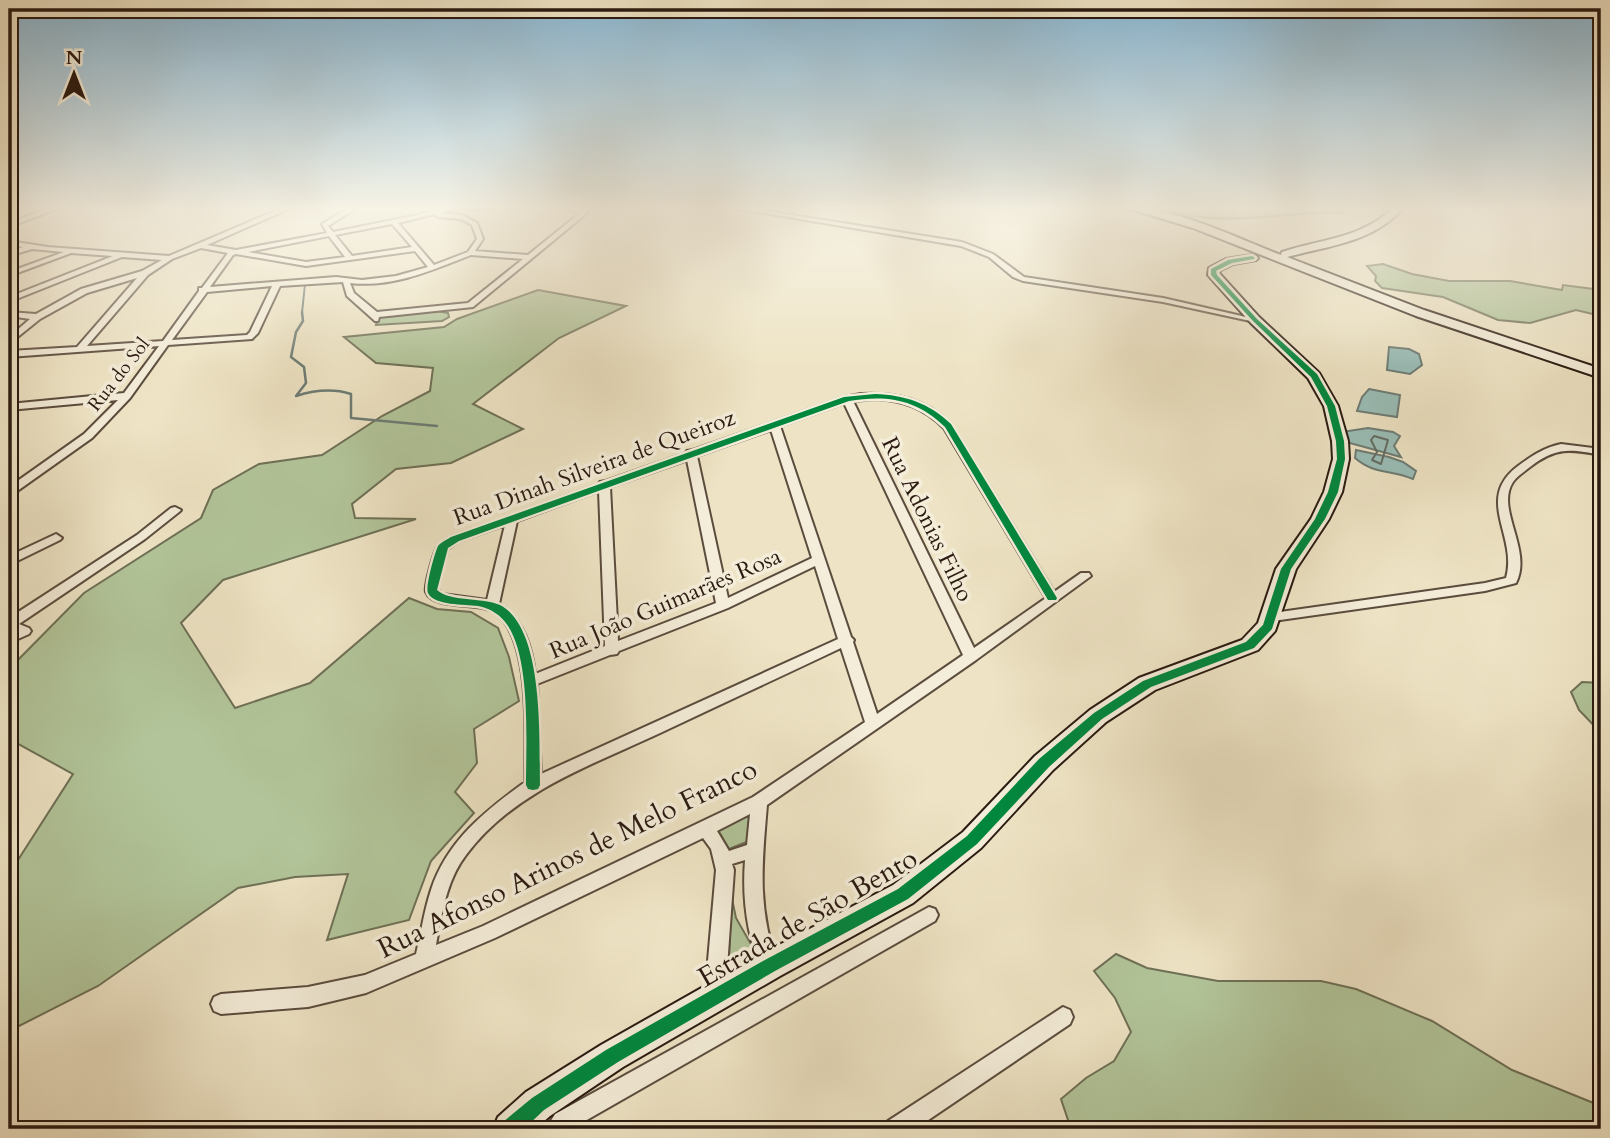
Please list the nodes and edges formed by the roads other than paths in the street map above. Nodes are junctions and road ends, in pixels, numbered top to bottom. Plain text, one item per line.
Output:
1 (48, 260) edge
2 (107, 260) edge
3 (166, 260) edge
4 (225, 260) edge
5 (279, 260) edge
6 (330, 260) edge
7 (426, 260) edge
8 (452, 260) edge
9 (525, 260) edge
10 (999, 260) edge
11 (1230, 260) edge
12 (1294, 260) edge
13 (433, 268) junction
14 (145, 273) junction
15 (9, 274) edge
16 (346, 281) junction
17 (277, 284) junction
18 (202, 290) junction
19 (9, 300) edge
20 (9, 314) edge
21 (37, 317) junction
22 (1255, 320) junction
23 (13, 334) edge
24 (9, 341) edge
25 (164, 344) junction
26 (79, 350) junction
27 (9, 354) edge
28 (1601, 373) edge
29 (127, 396) junction
30 (847, 399) junction
31 (14, 406) edge
32 (9, 415) edge
33 (774, 424) junction
34 (1601, 452) edge
35 (691, 453) junction
36 (604, 484) junction
37 (9, 492) edge
38 (175, 510) dead end
39 (512, 518) junction
40 (56, 538) dead end
41 (818, 560) junction
42 (9, 561) edge
43 (1084, 576) dead end
44 (1052, 598) junction
45 (723, 605) junction
46 (492, 606) junction
47 (1273, 617) junction
48 (9, 625) edge
49 (9, 639) edge
50 (847, 640) junction
51 (612, 651) junction
52 (971, 657) junction
53 (528, 682) junction
54 (873, 724) junction
55 (533, 785) junction
56 (759, 802) junction
57 (706, 829) junction
58 (755, 849) junction
59 (724, 860) junction
60 (929, 915) dead end
61 (424, 960) junction
62 (769, 966) junction
63 (715, 996) junction
64 (221, 1004) dead end
65 (1063, 1017) dead end
66 (510, 1129) edge
67 (557, 1129) edge
68 (896, 1129) edge

1 - 15 street
2 - 19 street
3 - 14 street
4 - 18 street, Rua do Sol
5 - 6 street
7 - 13 street
8 - 13 street
9 - 16 street
10 - 22 street
11 - 22 street, Estrada de São Bento
12 - 28 street
13 - 16 street
14 - 21 street
14 - 26 street
16 - 17 street
17 - 18 street
17 - 25 street
18 - 25 street, Rua do Sol
20 - 21 street
21 - 23 street
22 - 47 street, Estrada de São Bento
23 - 24 street
25 - 26 street
25 - 29 street, Rua do Sol
26 - 27 street
29 - 31 street
29 - 37 street, Rua do Sol
30 - 33 street, Rua Dinah Silveira de Queiroz
30 - 44 street, Rua Dinah Silveira de Queiroz
30 - 52 street, Rua Adonias Filho
31 - 32 street
33 - 35 street, Rua Dinah Silveira de Queiroz
33 - 41 street
34 - 47 street
35 - 36 street, Rua Dinah Silveira de Queiroz
35 - 45 street
36 - 39 street, Rua Dinah Silveira de Queiroz
36 - 51 street
38 - 48 street
39 - 46 street
39 - 46 street, Rua Dinah Silveira de Queiroz
40 - 42 street
41 - 45 street, Rua João Guimarães Rosa
41 - 50 street
43 - 44 street, Rua Afonso Arinos de Melo Franco
44 - 52 street, Rua Afonso Arinos de Melo Franco
45 - 51 street, Rua João Guimarães Rosa
46 - 53 street
47 - 62 street, Estrada de São Bento
48 - 49 street
50 - 54 street
50 - 55 street
51 - 53 street, Rua João Guimarães Rosa
52 - 54 street, Rua Afonso Arinos de Melo Franco
53 - 55 street
54 - 56 street, Rua Afonso Arinos de Melo Franco
55 - 61 street
56 - 57 street, Rua Afonso Arinos de Melo Franco
56 - 58 street
57 - 59 street
57 - 61 street, Rua Afonso Arinos de Melo Franco
58 - 59 street
58 - 62 street
59 - 63 street
60 - 67 street
61 - 64 street, Rua Afonso Arinos de Melo Franco
62 - 63 street, Estrada de São Bento
63 - 66 street, Estrada de São Bento
65 - 68 street

